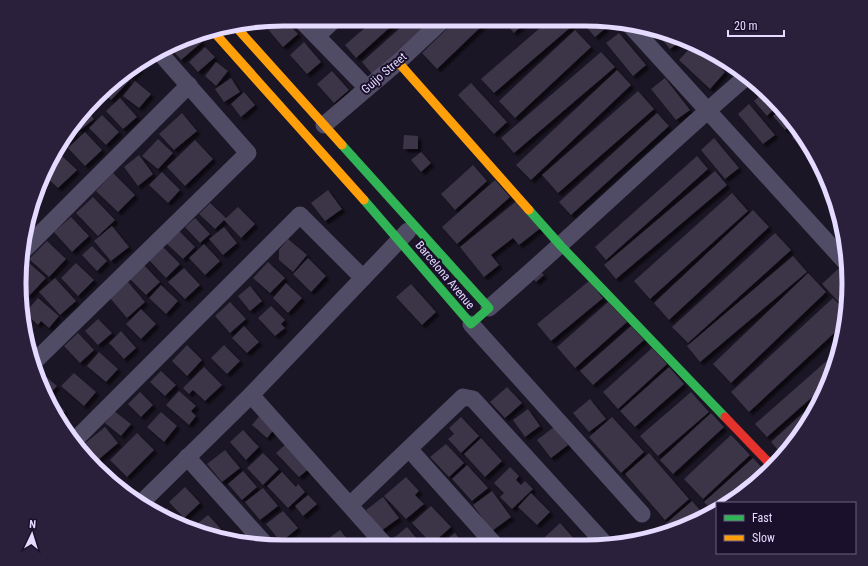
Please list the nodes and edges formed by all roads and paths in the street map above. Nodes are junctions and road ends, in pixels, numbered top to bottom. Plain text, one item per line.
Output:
1 (307, 26) edge
2 (327, 26) edge
3 (436, 26) edge
4 (239, 30) edge
5 (636, 31) edge
6 (216, 35) edge
7 (316, 36) junction
8 (163, 56) edge
9 (398, 62) junction
10 (742, 80) edge
11 (189, 85) junction
12 (368, 88) junction
13 (708, 110) junction
14 (324, 125) junction
15 (414, 225) junction
16 (400, 240) junction
17 (29, 245) edge
18 (561, 246) junction
19 (840, 257) edge
20 (363, 278) junction
21 (489, 308) junction
22 (471, 324) junction
23 (38, 358) edge
24 (251, 395) junction
25 (78, 437) edge
26 (410, 450) junction
27 (187, 457) junction
28 (769, 462) edge
29 (144, 500) edge
30 (350, 505) junction
31 (642, 514) dead end
32 (260, 539) edge
33 (601, 539) edge
34 (381, 540) edge
35 (491, 540) edge

1 - 7 street
2 - 7 street
3 - 9 street, Guijo Street
4 - 14 street, Barcelona Avenue
5 - 13 street
6 - 16 street, Barcelona Avenue
7 - 12 street
8 - 11 street
9 - 12 street, Guijo Street
9 - 18 street
10 - 13 street
11 - 17 street
11 - 23 street
12 - 14 street, Guijo Street
13 - 18 street
13 - 19 street
14 - 15 street, Barcelona Avenue
15 - 16 street
15 - 21 street, Barcelona Avenue
16 - 20 street
16 - 22 street, Barcelona Avenue
18 - 21 street
18 - 28 street
20 - 24 street
20 - 25 street
21 - 22 street, Barcelona Avenue
22 - 31 street
24 - 27 street
24 - 30 street
26 - 30 street
26 - 33 street
26 - 35 street
27 - 29 street
27 - 32 street
30 - 34 street

